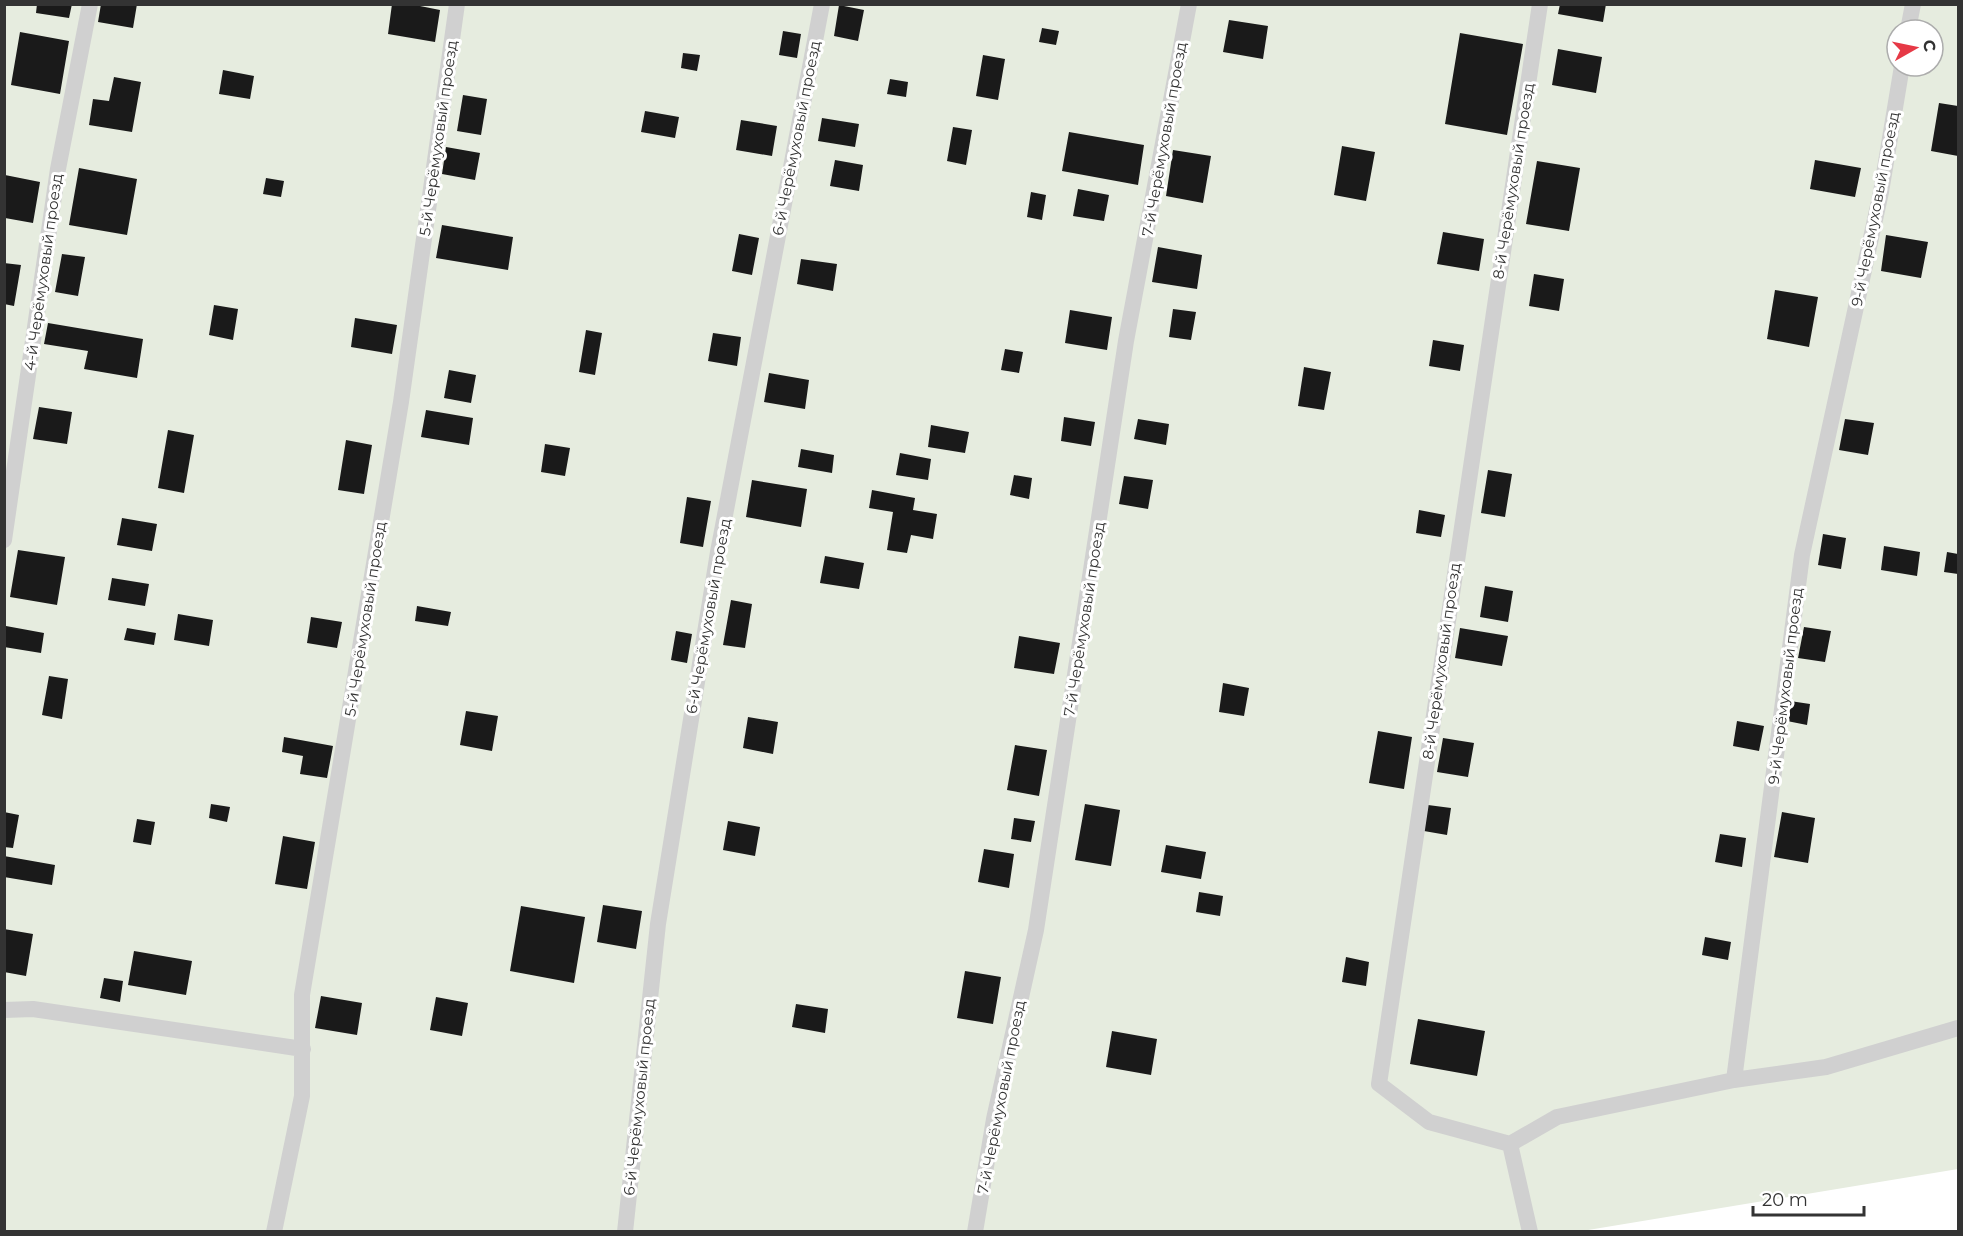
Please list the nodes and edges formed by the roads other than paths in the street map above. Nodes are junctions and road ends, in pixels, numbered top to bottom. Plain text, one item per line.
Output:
1 (90, 4) edge
2 (457, 4) edge
3 (822, 4) edge
4 (1189, 4) edge
5 (1540, 4) edge
6 (1900, 78) edge
7 (4, 540) edge
8 (4, 1010) edge
9 (1959, 1028) edge
10 (303, 1049) junction
11 (1734, 1080) junction
12 (1510, 1144) junction
13 (274, 1232) edge
14 (625, 1232) edge
15 (975, 1232) edge
16 (1530, 1232) edge

1 - 7 lane, 4-й Черёмуховый проезд
2 - 10 lane, 5-й Черёмуховый проезд
3 - 14 lane, 6-й Черёмуховый проезд
4 - 15 lane, 7-й Черёмуховый проезд
5 - 12 lane, 8-й Черёмуховый проезд
6 - 11 lane, 9-й Черёмуховый проезд
8 - 10 lane
9 - 11 lane
10 - 13 lane, 5-й Черёмуховый проезд
11 - 12 lane
12 - 16 lane

